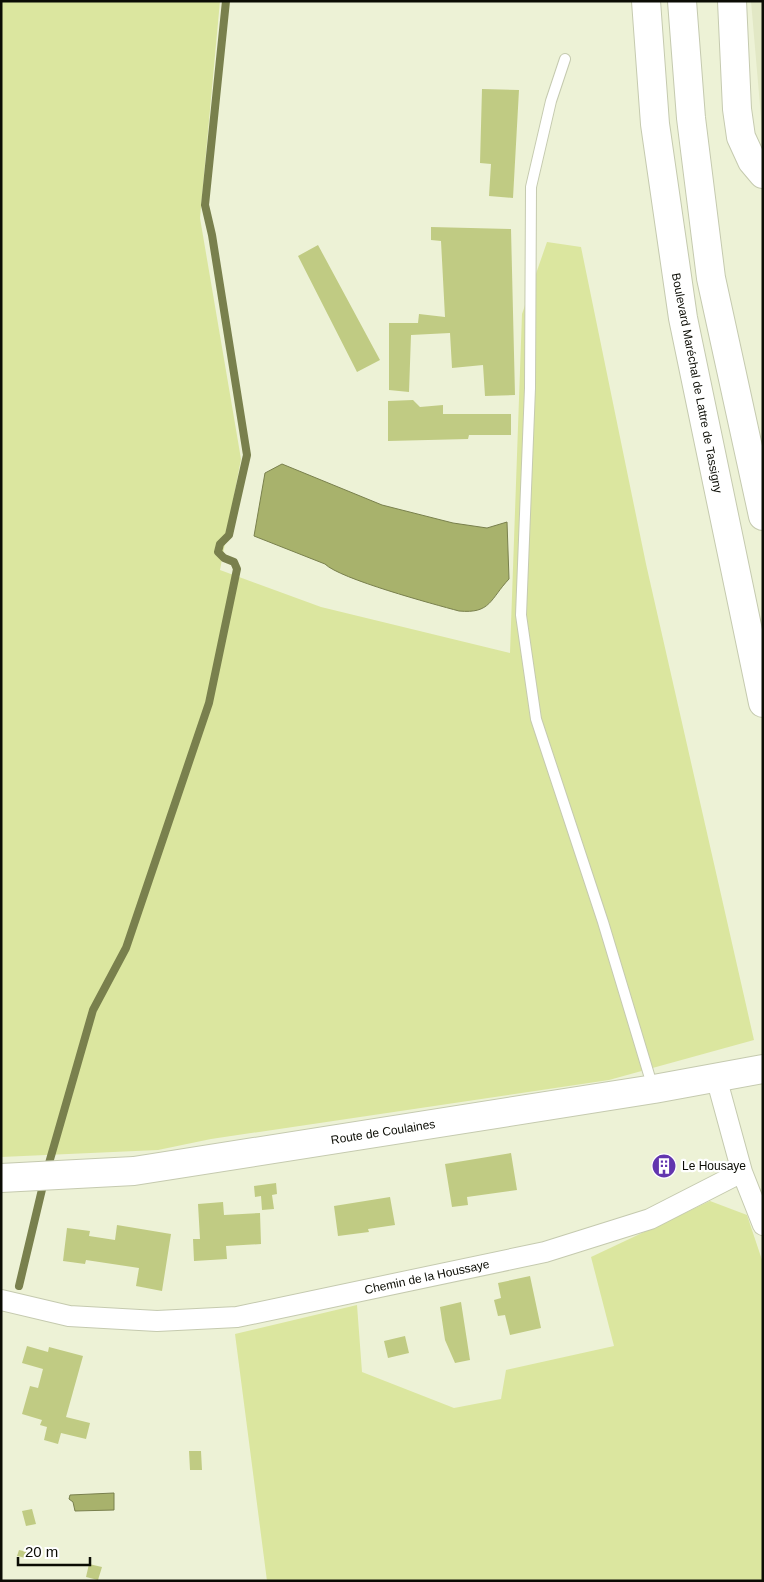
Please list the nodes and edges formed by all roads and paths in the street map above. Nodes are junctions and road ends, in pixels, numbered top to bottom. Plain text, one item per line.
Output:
1 (646, 1) edge
2 (682, 1) edge
3 (732, 1) edge
4 (565, 59) dead end
5 (763, 174) edge
6 (763, 516) edge
7 (763, 703) edge
8 (763, 1069) edge
9 (716, 1077) junction
10 (654, 1089) junction
11 (742, 1172) junction
12 (1, 1178) edge
13 (763, 1225) edge
14 (1, 1300) edge

1 - 7 main road, Boulevard Maréchal de Lattre de Tassigny
2 - 6 main road
3 - 5 main road
4 - 10 lane
8 - 9 main road, Route de Coulaines
9 - 10 main road, Route de Coulaines
9 - 11 street
10 - 12 main road, Route de Coulaines
11 - 13 street
11 - 14 street, Chemin de la Houssaye

